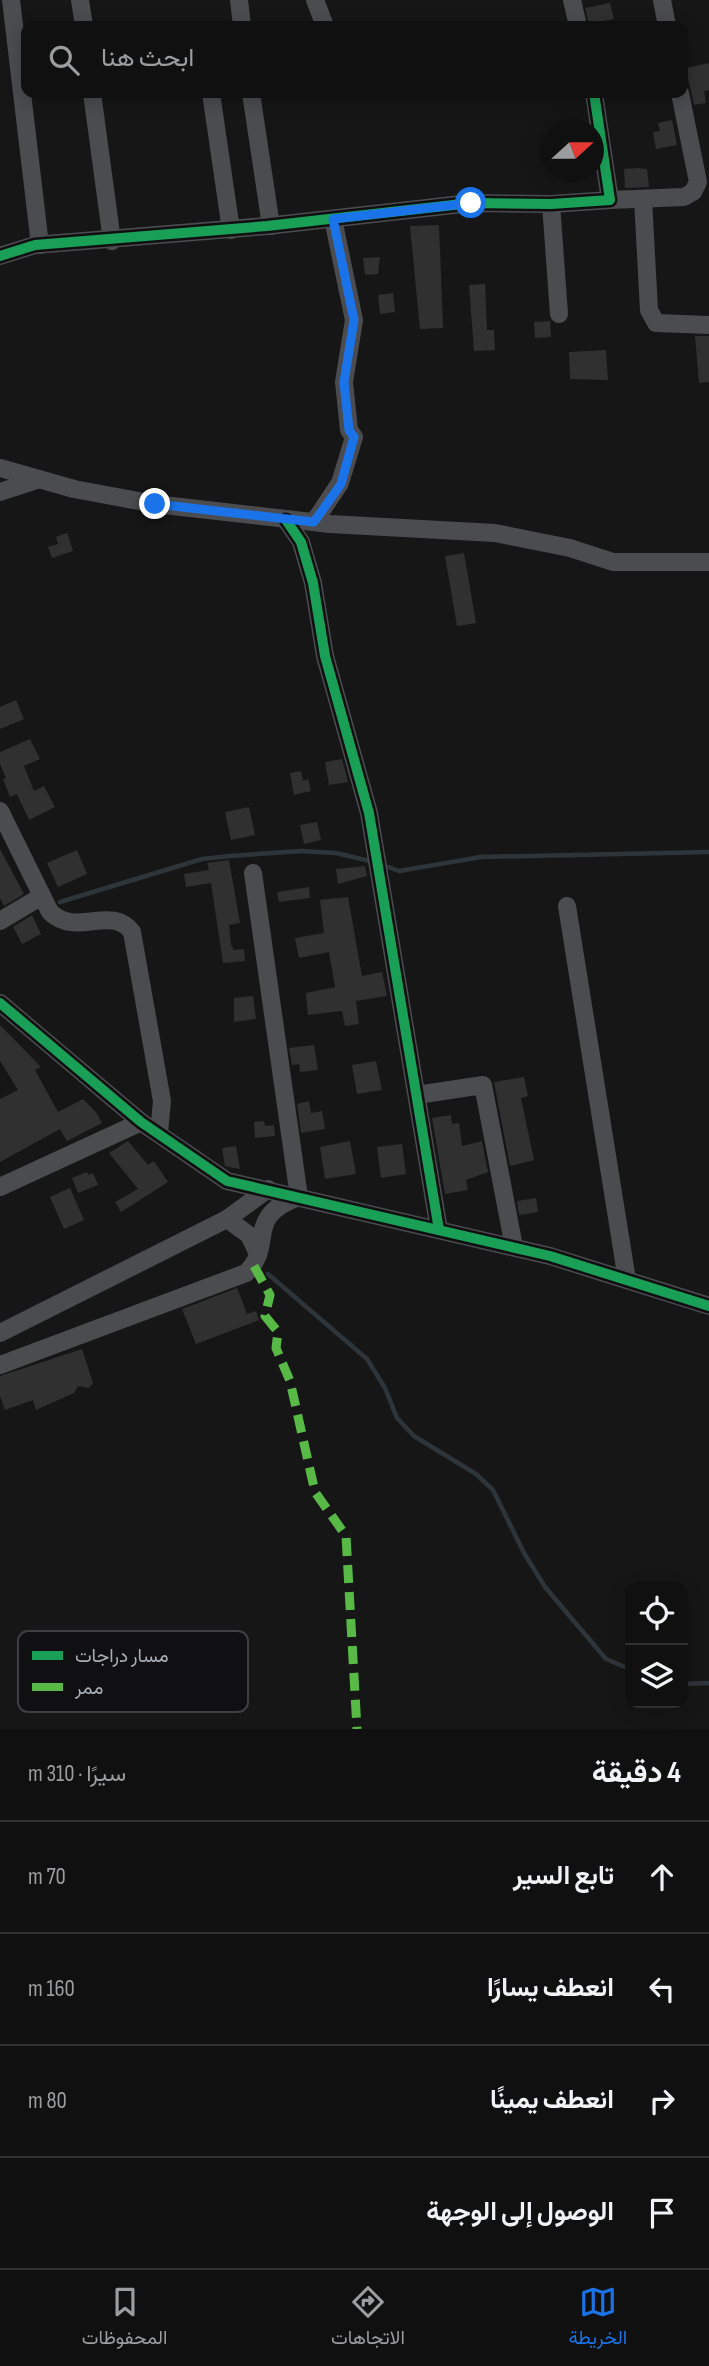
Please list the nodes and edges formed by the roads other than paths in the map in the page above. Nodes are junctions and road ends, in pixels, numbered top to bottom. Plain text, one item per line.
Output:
1 (11, 0) edge
2 (80, 0) edge
3 (239, 0) edge
4 (315, 0) edge
5 (572, 0) edge
6 (662, 0) edge
7 (83, 21) edge
8 (241, 21) edge
9 (324, 21) edge
10 (577, 21) edge
11 (666, 21) edge
12 (21, 84) edge
13 (23, 98) edge
14 (93, 98) edge
15 (212, 98) edge
16 (252, 98) edge
17 (594, 98) edge
18 (681, 98) edge
19 (643, 199) junction
20 (610, 200) junction
21 (551, 204) junction
22 (333, 219) junction
23 (271, 226) junction
24 (231, 230) junction
25 (112, 241) junction
26 (40, 245) junction
27 (0, 256) edge
28 (559, 314) dead end
29 (709, 325) edge
30 (0, 468) edge
31 (37, 480) junction
32 (0, 492) edge
33 (286, 520) junction
34 (314, 522) junction
35 (709, 562) edge
36 (0, 811) edge
37 (253, 873) dead end
38 (42, 896) junction
39 (567, 906) dead end
40 (0, 921) edge
41 (2, 1007) edge
42 (417, 1095) junction
43 (141, 1122) junction
44 (159, 1133) junction
45 (0, 1188) edge
46 (268, 1189) junction
47 (299, 1197) junction
48 (227, 1219) junction
49 (439, 1230) junction
50 (513, 1247) junction
51 (258, 1254) junction
52 (627, 1280) junction
53 (709, 1306) edge
54 (0, 1333) edge
55 (0, 1366) edge

1 - 12 street
2 - 7 street
3 - 8 street
4 - 9 street
5 - 10 street
6 - 11 street
13 - 26 street
14 - 25 street
15 - 24 street
16 - 23 street
17 - 20 street
18 - 19 street
19 - 20 street
19 - 29 street
20 - 21 street
21 - 22 street
21 - 28 street
22 - 23 street
22 - 34 street
23 - 24 street
24 - 25 street
25 - 26 street
26 - 27 street
30 - 31 street
31 - 32 street
31 - 33 street
33 - 34 street
33 - 42 street
34 - 35 street
36 - 38 street
37 - 47 street
38 - 40 street
38 - 44 street
39 - 52 street
41 - 43 street
42 - 49 street
42 - 50 street
43 - 44 street
43 - 45 street
44 - 46 street
46 - 47 street
46 - 48 street
47 - 49 street
47 - 51 street
48 - 51 street
48 - 54 street
49 - 50 street
50 - 52 street
51 - 55 street
52 - 53 street

